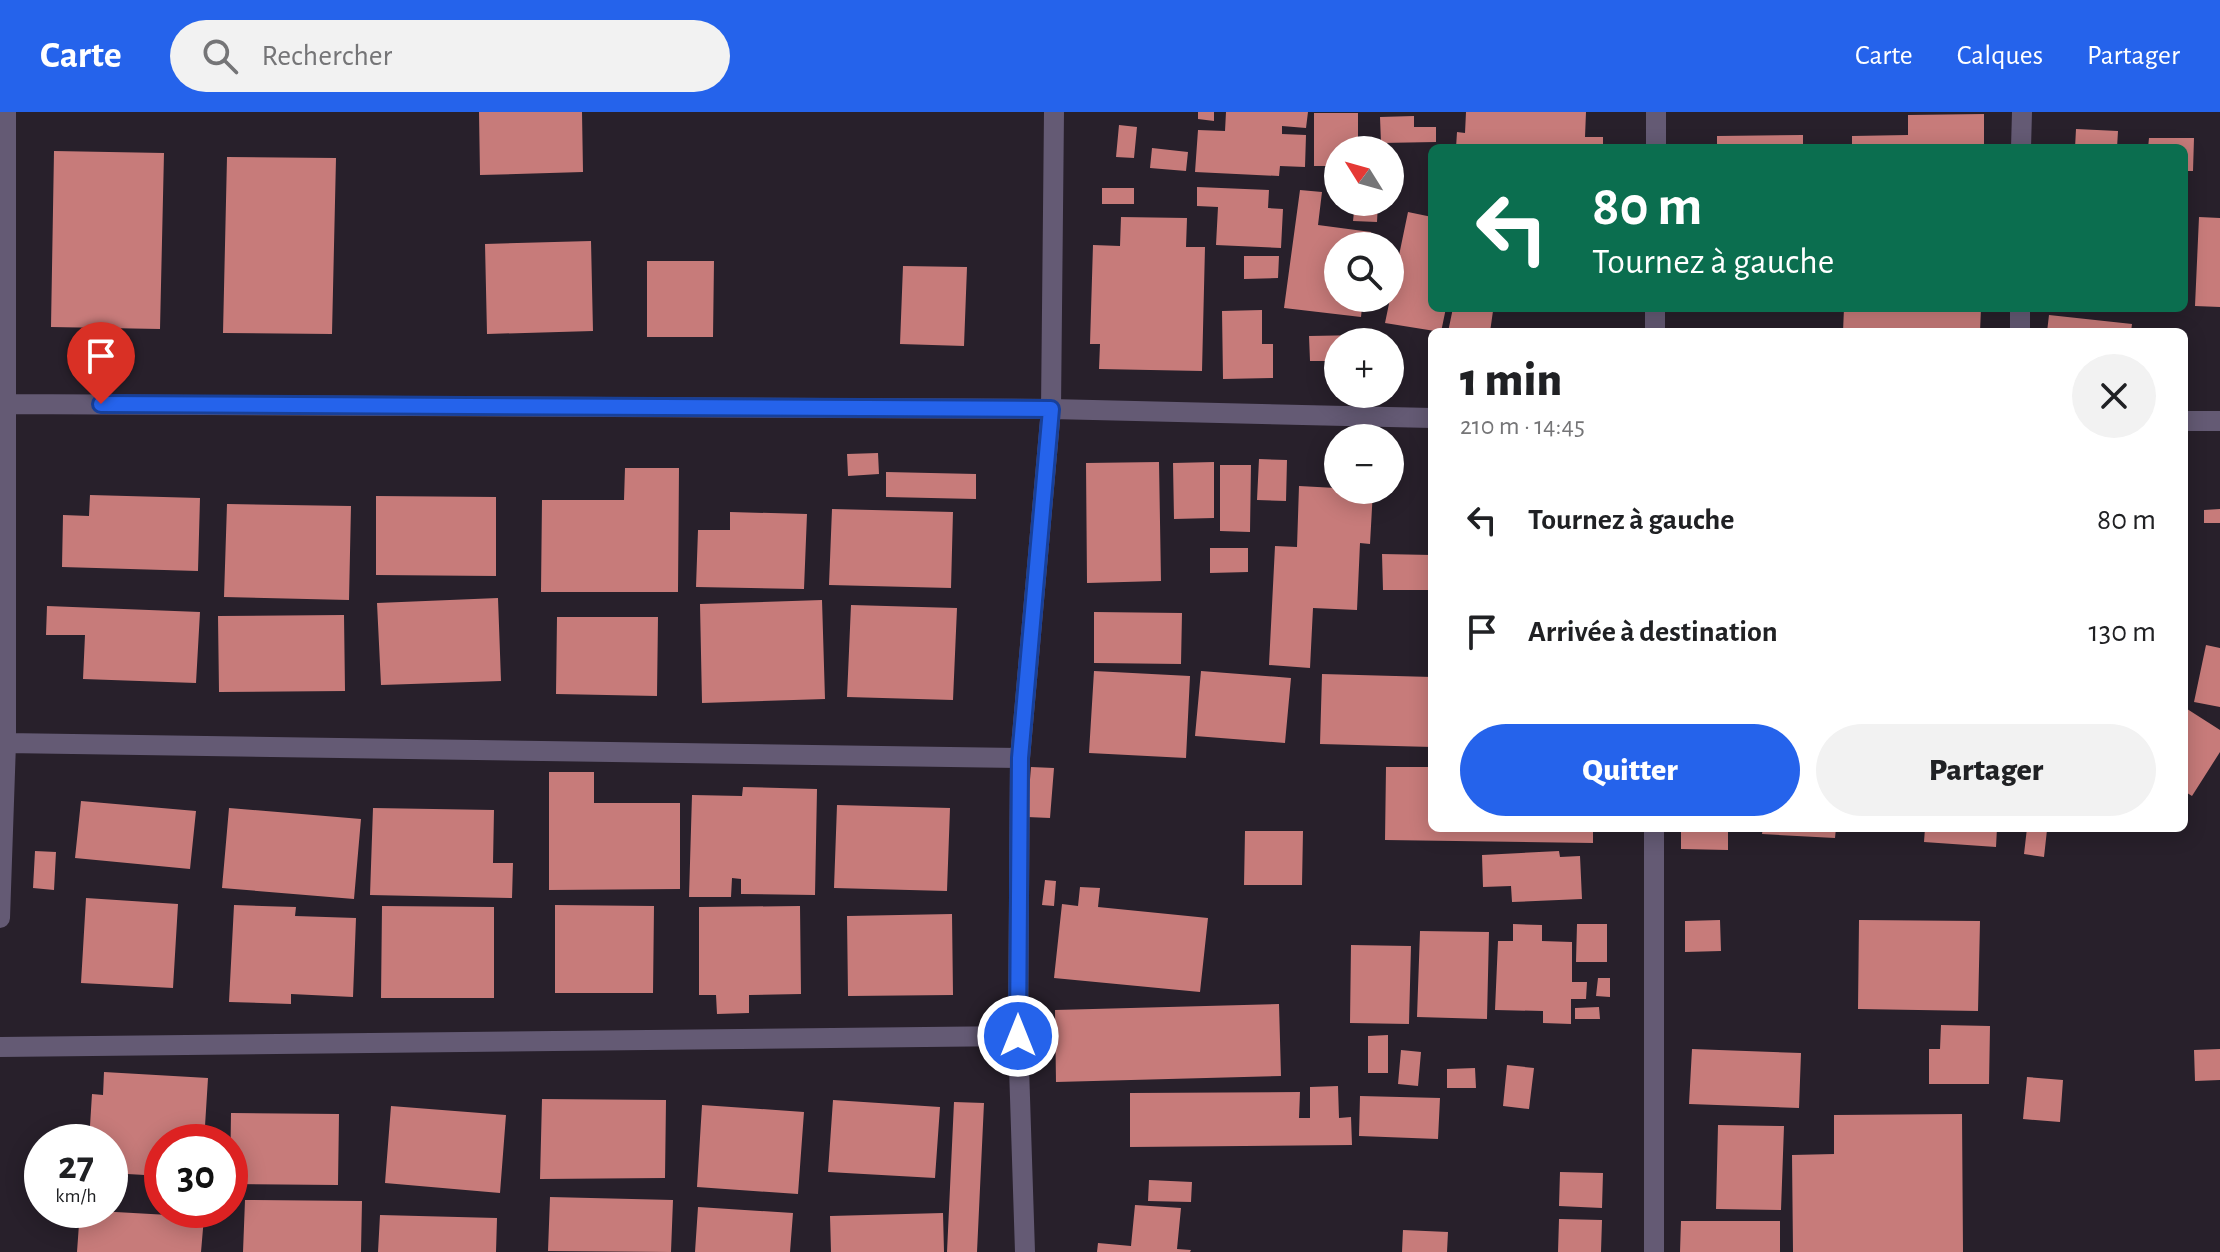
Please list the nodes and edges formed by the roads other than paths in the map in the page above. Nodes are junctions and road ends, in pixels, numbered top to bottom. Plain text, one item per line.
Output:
1 (6, 112) edge
2 (1054, 112) edge
3 (1656, 112) edge
4 (2022, 112) edge
5 (1656, 144) edge
6 (2021, 144) edge
7 (3, 404) edge
8 (1051, 409) junction
9 (1428, 418) edge
10 (2188, 421) edge
11 (2220, 421) edge
12 (6, 743) junction
13 (1020, 758) junction
14 (1654, 832) edge
15 (0, 918) edge
16 (1018, 1036) junction
17 (0, 1047) edge
18 (1025, 1252) edge
19 (1654, 1252) edge

1 - 7 street
2 - 8 street
3 - 5 street
4 - 6 street
7 - 8 street
7 - 12 street
8 - 9 street
8 - 13 street
10 - 11 street
12 - 13 street
12 - 15 street
13 - 16 street
14 - 19 street
16 - 17 street
16 - 18 street

